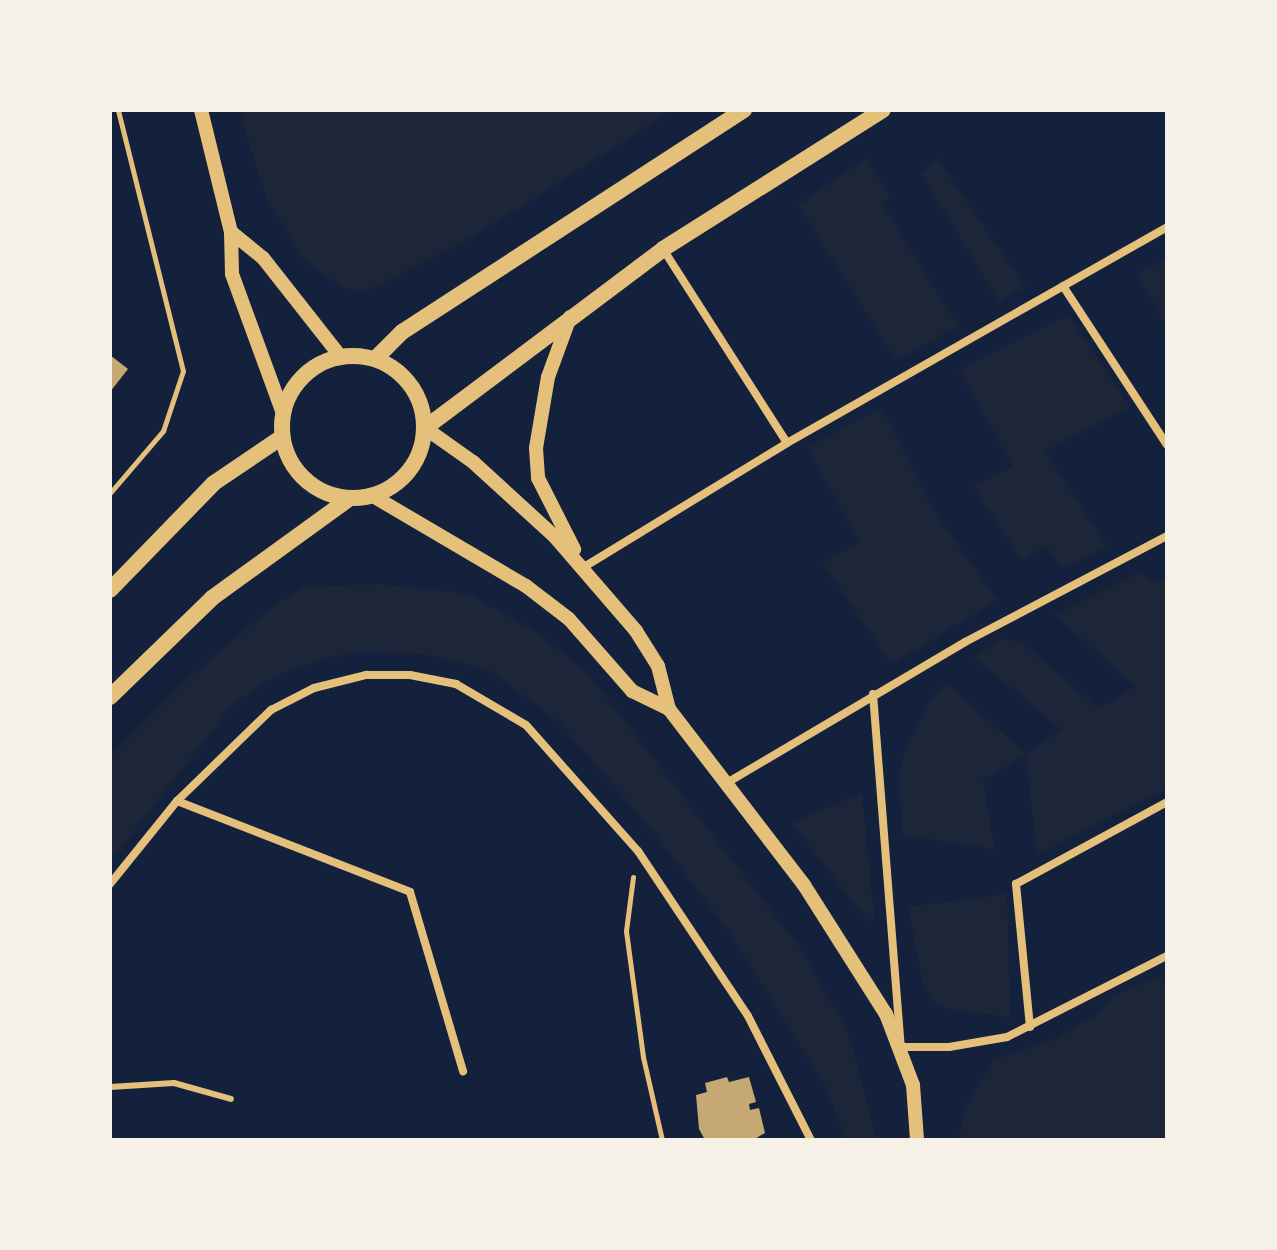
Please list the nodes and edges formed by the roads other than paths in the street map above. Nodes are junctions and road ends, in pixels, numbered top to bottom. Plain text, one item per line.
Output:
1 (201, 110) edge
2 (744, 110) edge
3 (883, 110) edge
4 (1167, 227) edge
5 (231, 232) junction
6 (663, 249) junction
7 (1063, 286) junction
8 (570, 317) junction
9 (341, 357) junction
10 (375, 359) junction
11 (283, 413) junction
12 (425, 428) junction
13 (282, 437) junction
14 (787, 443) junction
15 (1167, 445) edge
16 (373, 496) junction
17 (350, 498) junction
18 (1167, 536) edge
19 (584, 567) junction
20 (110, 590) edge
21 (873, 694) junction
22 (110, 697) edge
23 (669, 709) junction
24 (725, 784) junction
25 (177, 801) junction
26 (1167, 802) edge
27 (110, 884) edge
28 (1167, 956) edge
29 (1030, 1027) junction
30 (901, 1047) junction
31 (463, 1071) dead end
32 (110, 1087) edge
33 (231, 1099) dead end
34 (811, 1140) edge
35 (917, 1140) edge

1 - 5 street
2 - 10 main road
3 - 6 main road
4 - 7 street
5 - 9 street
5 - 11 street
6 - 8 main road
6 - 14 street
7 - 14 street
7 - 15 street
8 - 12 main road
8 - 19 street
9 - 10 main road
9 - 11 main road
10 - 12 main road
11 - 13 main road
12 - 16 main road
12 - 19 street
13 - 17 main road
13 - 20 main road
14 - 19 street
16 - 17 main road
16 - 23 street
17 - 22 main road
18 - 21 street
19 - 23 street
21 - 24 street
21 - 30 street
23 - 24 street
24 - 30 street
25 - 27 street
25 - 31 street
25 - 34 street
26 - 29 street
28 - 29 street
29 - 30 street
30 - 35 street
32 - 33 lane

